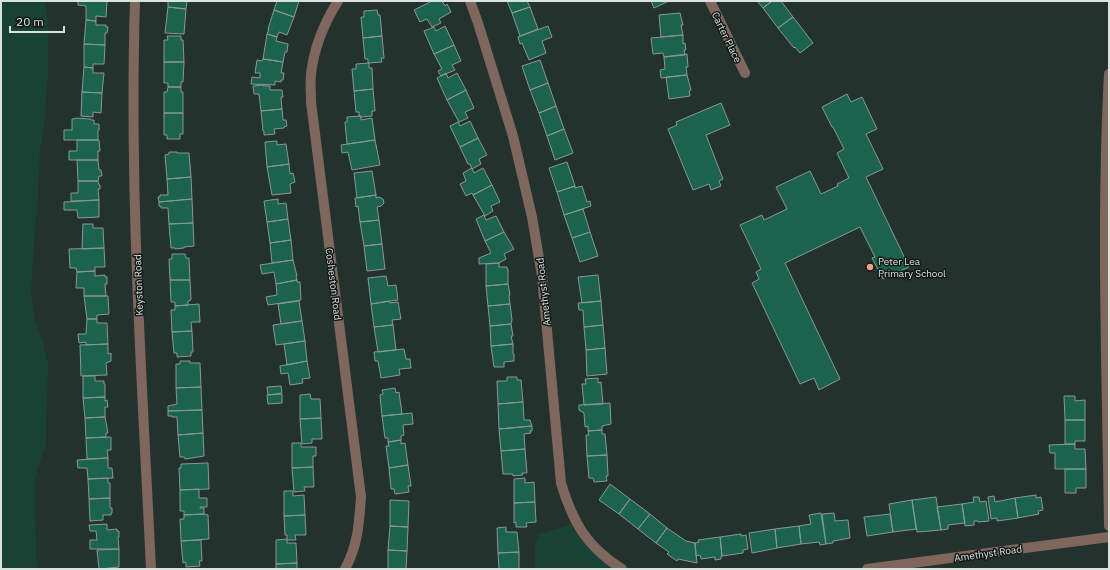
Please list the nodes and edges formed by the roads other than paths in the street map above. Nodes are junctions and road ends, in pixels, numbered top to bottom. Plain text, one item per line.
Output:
1 (135, 1) edge
2 (338, 1) edge
3 (470, 1) edge
4 (710, 1) edge
5 (745, 73) dead end
6 (1109, 74) edge
7 (1108, 439) edge
8 (1109, 526) edge
9 (1109, 537) edge
10 (151, 569) edge
11 (345, 569) edge
12 (622, 569) edge
13 (867, 569) edge

1 - 10 street, Keyston Road
2 - 11 street, Cosheston Road
3 - 12 street, Amethyst Road
4 - 5 street, Carter Place
6 - 7 street
7 - 8 street
9 - 13 street, Amethyst Road

